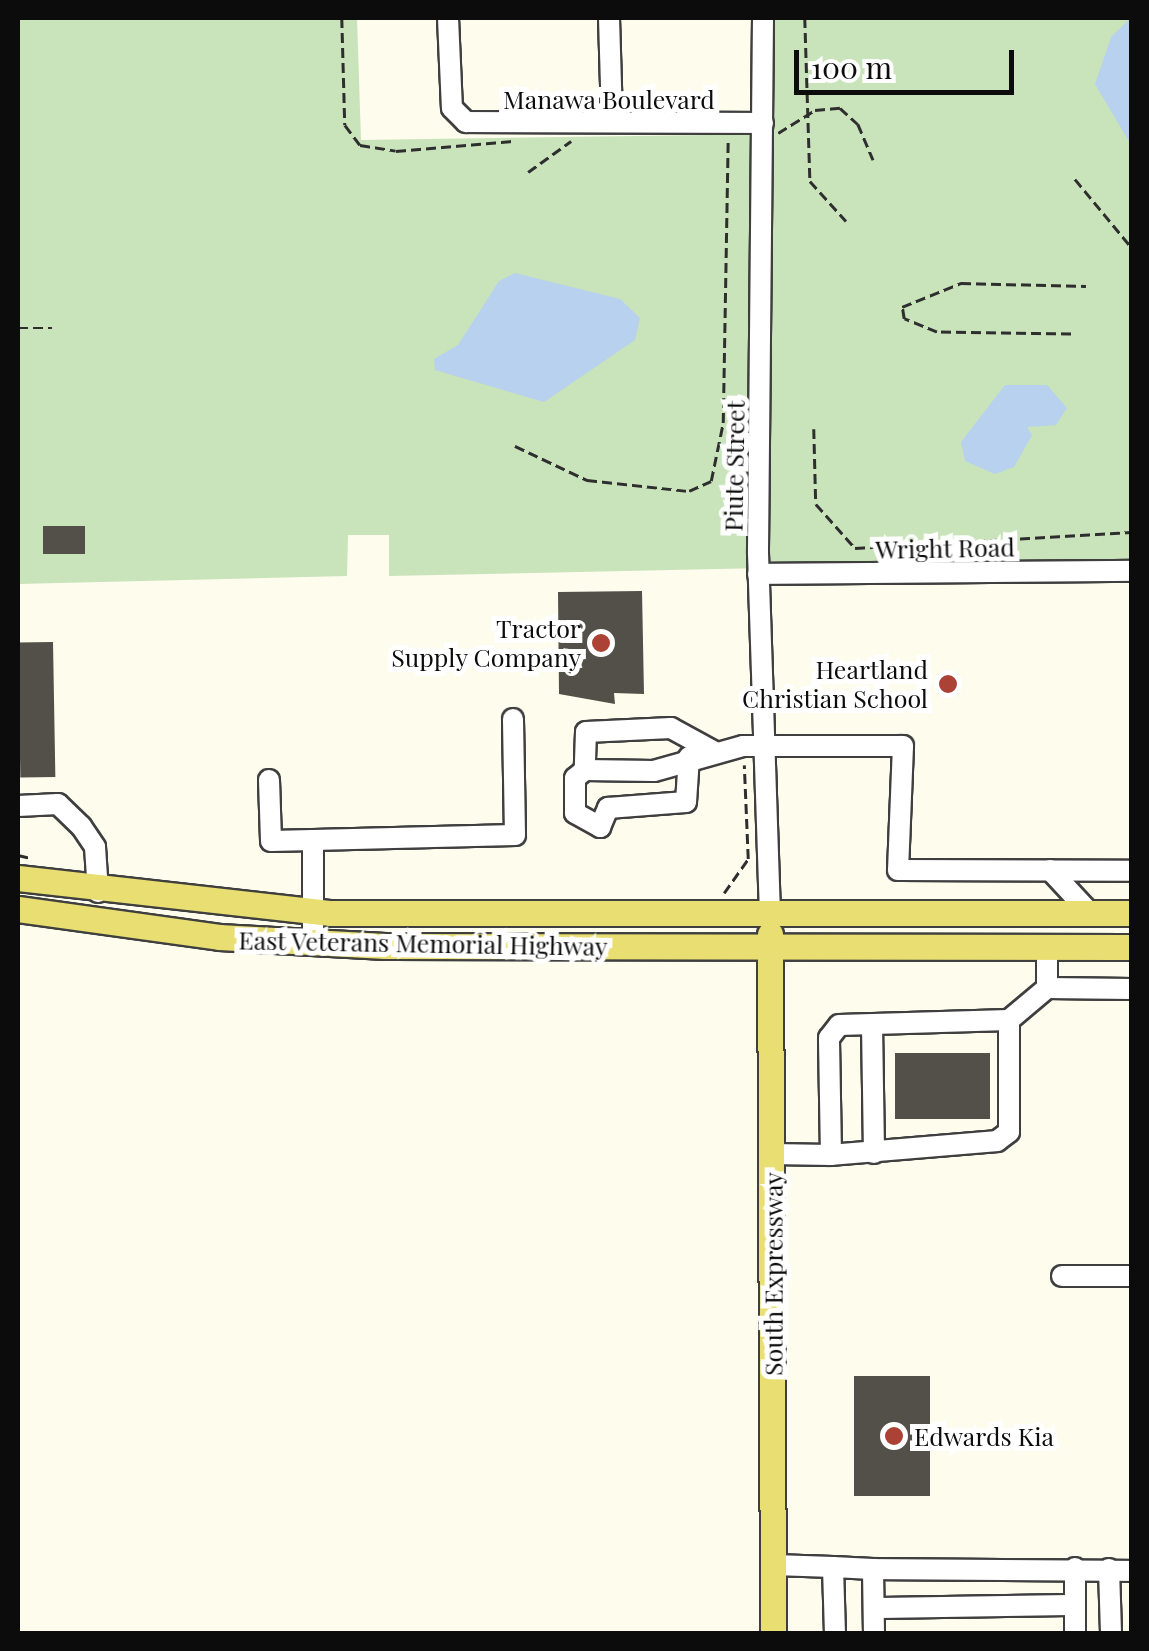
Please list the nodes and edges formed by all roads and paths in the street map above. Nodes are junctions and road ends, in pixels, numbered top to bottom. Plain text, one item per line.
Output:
1 (342, 18) edge
2 (448, 18) edge
3 (609, 18) edge
4 (763, 18) edge
5 (804, 18) edge
6 (806, 116) junction
7 (612, 121) junction
8 (764, 124) junction
9 (524, 140) dead end
10 (556, 140) dead end
11 (728, 142) dead end
12 (873, 160) dead end
13 (528, 172) dead end
14 (1075, 179) dead end
15 (846, 221) dead end
16 (1132, 248) edge
17 (1086, 286) dead end
18 (18, 328) edge
19 (52, 328) dead end
20 (1072, 334) dead end
21 (814, 429) dead end
22 (515, 446) dead end
23 (1132, 532) edge
24 (1132, 571) edge
25 (758, 574) junction
26 (513, 720) dead end
27 (763, 746) junction
28 (713, 751) junction
29 (689, 757) junction
30 (584, 770) junction
31 (269, 780) dead end
32 (18, 806) edge
33 (313, 840) junction
34 (1050, 870) junction
35 (1132, 871) edge
36 (18, 878) edge
37 (98, 892) junction
38 (18, 910) edge
39 (314, 912) junction
40 (1132, 913) edge
41 (1090, 914) junction
42 (770, 915) junction
43 (313, 944) junction
44 (1047, 947) junction
45 (1132, 947) edge
46 (770, 948) junction
47 (1048, 988) junction
48 (1132, 989) edge
49 (1009, 1020) junction
50 (872, 1024) junction
51 (874, 1153) junction
52 (772, 1154) junction
53 (832, 1154) junction
54 (1062, 1276) dead end
55 (1132, 1276) edge
56 (774, 1564) junction
57 (834, 1567) junction
58 (1075, 1568) junction
59 (873, 1570) junction
60 (1110, 1570) junction
61 (1132, 1571) edge
62 (1075, 1605) junction
63 (874, 1608) junction
64 (774, 1634) edge
65 (836, 1634) edge
66 (874, 1634) edge
67 (1075, 1634) edge
68 (1110, 1634) edge

1 - 9 path
2 - 7 street, Manawa Boulevard
3 - 7 street
4 - 8 street, Piute Street
5 - 6 path
6 - 12 path
6 - 15 path
7 - 8 street, Manawa Boulevard
8 - 25 street, Piute Street
10 - 13 path
11 - 22 path
14 - 16 path
17 - 20 path
18 - 19 path
21 - 23 path
24 - 25 street, Wright Road
25 - 27 street, Piute Street
26 - 33 street
27 - 28 street
27 - 34 street
27 - 42 street, Piute Street
28 - 29 street
28 - 30 street
29 - 30 street
29 - 30 street
31 - 33 street
32 - 37 street
33 - 39 street
34 - 35 street
34 - 41 street
36 - 37 main road, East Veterans Memorial Highway
37 - 39 main road, East Veterans Memorial Highway
38 - 43 main road, East Veterans Memorial Highway
39 - 42 main road, East Veterans Memorial Highway
39 - 43 street
40 - 41 main road, East Veterans Memorial Highway
41 - 42 main road, East Veterans Memorial Highway
42 - 46 main road, South Expressway
43 - 46 main road, East Veterans Memorial Highway
44 - 45 main road, East Veterans Memorial Highway
44 - 46 main road, East Veterans Memorial Highway
44 - 47 street
46 - 52 main road, South Expressway
47 - 48 street
47 - 49 street
49 - 50 street
49 - 51 street
50 - 51 street
50 - 53 street
51 - 53 street
52 - 53 street
52 - 56 main road, South Expressway
54 - 55 street
56 - 57 street
56 - 64 main road, South Expressway
57 - 59 street
57 - 65 street
58 - 59 street
58 - 60 street
58 - 62 street
59 - 63 street
60 - 61 street
60 - 68 street
62 - 63 street
62 - 67 street
63 - 66 street

